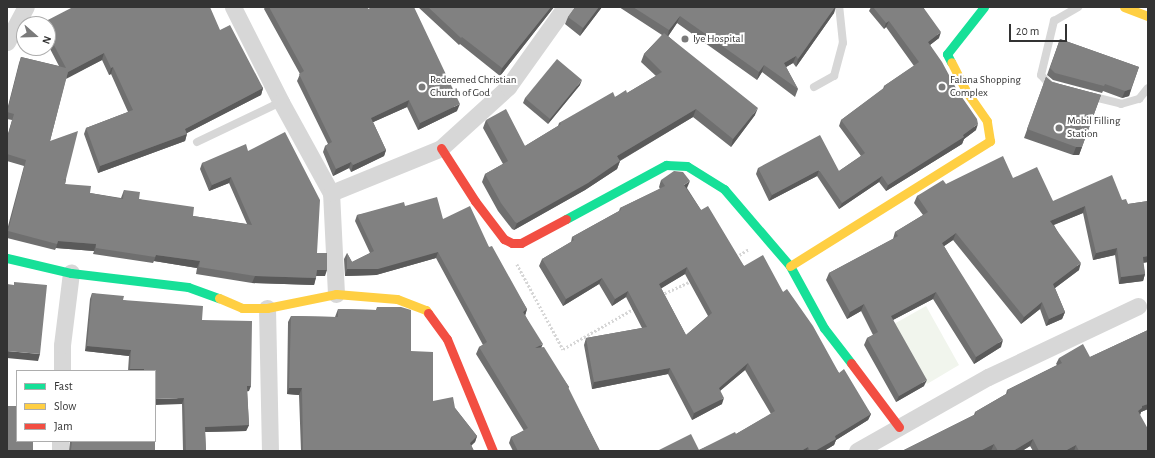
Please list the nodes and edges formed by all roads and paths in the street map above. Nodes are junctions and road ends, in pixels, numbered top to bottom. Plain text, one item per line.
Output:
1 (26, 7) edge
2 (233, 7) edge
3 (565, 7) edge
4 (839, 7) edge
5 (984, 7) edge
6 (1078, 7) edge
7 (1124, 7) edge
8 (1148, 16) edge
9 (7, 42) edge
10 (814, 87) dead end
11 (1148, 88) edge
12 (1065, 89) edge
13 (1079, 93) edge
14 (281, 102) junction
15 (197, 142) dead end
16 (441, 148) junction
17 (331, 193) junction
18 (504, 239) junction
19 (767, 239) junction
20 (7, 258) edge
21 (733, 259) edge
22 (790, 266) junction
23 (71, 273) junction
24 (698, 277) edge
25 (336, 294) junction
26 (656, 298) edge
27 (642, 304) edge
28 (1138, 306) dead end
29 (267, 308) junction
30 (62, 370) edge
31 (899, 427) junction
32 (270, 451) edge
33 (493, 451) edge
34 (857, 451) edge

1 - 9 street
2 - 14 street
3 - 16 street
4 - 10 lane
5 - 22 street
6 - 12 lane
7 - 8 street
11 - 13 lane
14 - 15 lane
14 - 17 street
16 - 17 street
16 - 18 street
17 - 25 street
18 - 19 street
18 - 27 path
19 - 21 path
19 - 22 street
20 - 23 street
22 - 31 street
23 - 29 street
23 - 30 street
24 - 26 path
25 - 29 street
25 - 33 street
28 - 31 street
29 - 32 street
31 - 34 street

